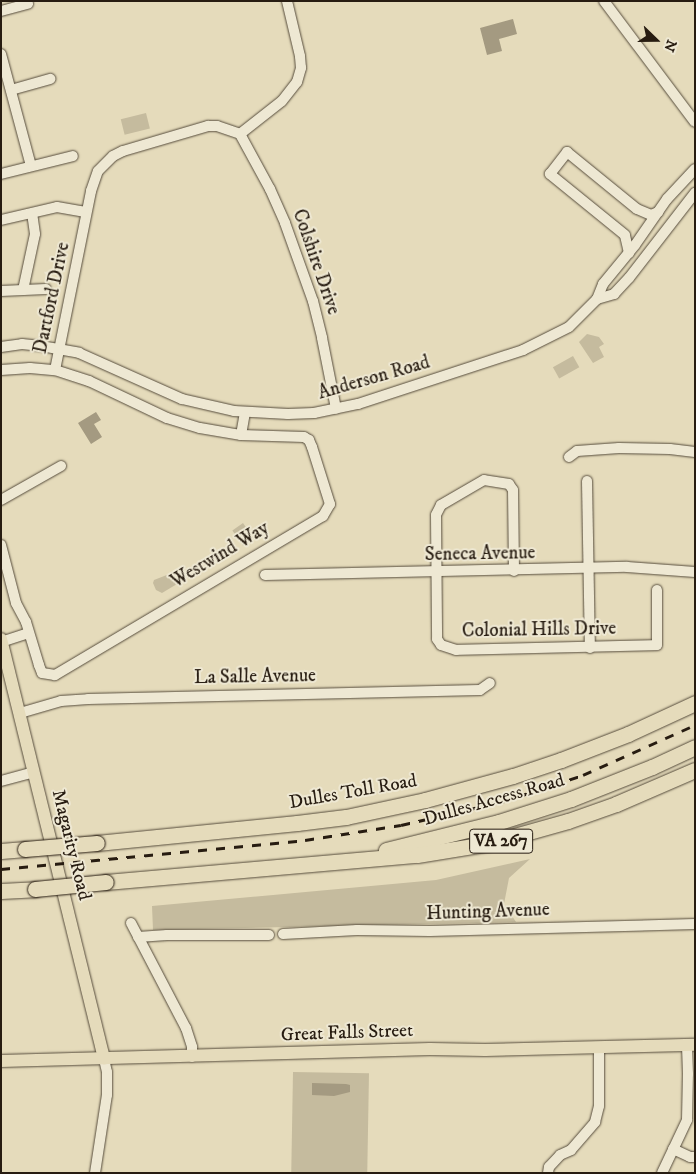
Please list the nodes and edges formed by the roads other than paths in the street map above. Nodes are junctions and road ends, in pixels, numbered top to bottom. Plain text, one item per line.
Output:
1 (287, 1) edge
2 (604, 1) edge
3 (28, 4) dead end
4 (1, 11) edge
5 (2, 59) edge
6 (50, 79) dead end
7 (11, 90) junction
8 (695, 122) edge
9 (240, 134) junction
10 (73, 156) dead end
11 (32, 166) junction
12 (695, 169) edge
13 (1, 174) edge
14 (695, 193) edge
15 (86, 212) junction
16 (658, 212) junction
17 (32, 213) junction
18 (1, 220) edge
19 (629, 253) junction
20 (46, 289) dead end
21 (24, 290) junction
22 (1, 291) edge
23 (597, 299) junction
24 (1, 347) edge
25 (60, 349) junction
26 (1, 370) edge
27 (55, 370) junction
28 (336, 409) junction
29 (245, 412) junction
30 (241, 435) junction
31 (695, 452) edge
32 (569, 457) dead end
33 (61, 466) dead end
34 (586, 481) dead end
35 (1, 500) edge
36 (1, 545) edge
37 (589, 568) junction
38 (514, 571) junction
39 (695, 572) edge
40 (437, 573) junction
41 (265, 574) dead end
42 (657, 590) dead end
43 (29, 633) junction
44 (2, 641) edge
45 (590, 648) junction
46 (490, 683) dead end
47 (691, 705) edge
48 (20, 713) junction
49 (693, 748) edge
50 (695, 770) edge
51 (34, 772) junction
52 (1, 781) edge
53 (1, 851) edge
54 (296, 865) junction
55 (1, 892) edge
56 (131, 923) dead end
57 (695, 924) edge
58 (283, 934) dead end
59 (270, 935) dead end
60 (138, 937) junction
61 (691, 1045) edge
62 (599, 1047) junction
63 (192, 1057) junction
64 (104, 1060) junction
65 (1, 1061) edge
66 (692, 1074) edge
67 (673, 1149) junction
68 (695, 1158) edge
69 (95, 1173) edge
70 (548, 1173) edge
71 (662, 1173) edge

1 - 9 street
2 - 8 street
3 - 4 street
5 - 7 street
6 - 7 street
7 - 11 street
9 - 15 street
9 - 28 street, Colshire Drive
10 - 11 street
11 - 13 street
12 - 16 street, Anderson Road
14 - 23 street, Anderson Road
15 - 17 street
15 - 25 street, Dartford Drive
16 - 19 street, Anderson Road
16 - 19 street
17 - 18 street
17 - 21 street
19 - 23 street, Anderson Road
20 - 21 street
21 - 22 street
23 - 28 street, Anderson Road
24 - 25 street, Anderson Road
25 - 27 street, Dartford Drive
25 - 29 street, Anderson Road
26 - 27 street, Westwind Way
27 - 30 street, Westwind Way
28 - 29 street, Anderson Road
29 - 30 street
30 - 43 street, Westwind Way
31 - 32 street
33 - 35 street
34 - 37 street
36 - 43 street, Westwind Way
37 - 38 street, Seneca Avenue
37 - 39 street, Seneca Avenue
37 - 45 street
38 - 40 street, Seneca Avenue
38 - 40 street, Colonial Hills Drive
40 - 41 street, Seneca Avenue
40 - 45 street, Colonial Hills Drive
42 - 45 street, Colonial Hills Drive
43 - 44 street
44 - 48 main road, Magarity Road
46 - 48 street, La Salle Avenue
47 - 53 highway, Dulles Toll Road, bridge
48 - 51 main road, Magarity Road
49 - 54 highway, Dulles Access Road
50 - 54 highway, VA 267
51 - 52 street
51 - 64 main road, Magarity Road
54 - 55 highway, VA 267, bridge
56 - 60 street
57 - 58 street, Hunting Avenue
59 - 60 street
60 - 63 street
61 - 62 main road, Great Falls Street
61 - 66 street
62 - 63 main road, Great Falls Street
62 - 70 street
63 - 64 main road, Great Falls Street
64 - 65 main road, Great Falls Street
64 - 69 street
66 - 67 street
67 - 68 street
67 - 71 street

